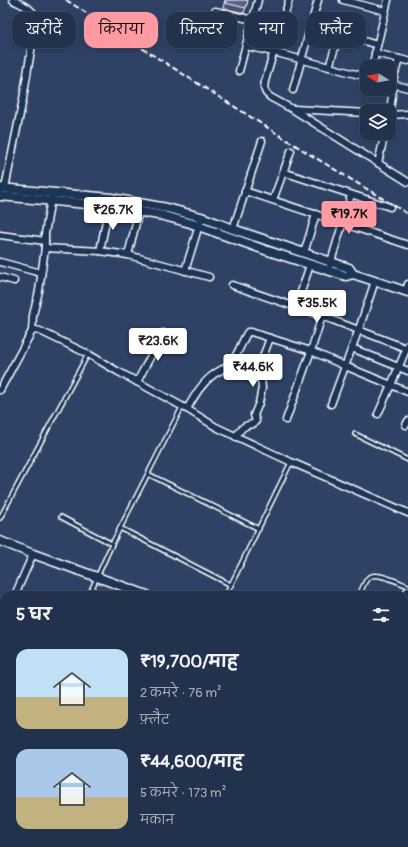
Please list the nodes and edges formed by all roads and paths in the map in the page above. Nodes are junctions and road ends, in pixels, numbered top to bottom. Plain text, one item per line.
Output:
1 (13, 0) edge
2 (258, 0) edge
3 (289, 0) edge
4 (318, 0) edge
5 (343, 0) edge
6 (388, 0) edge
7 (215, 11) dead end
8 (385, 11) junction
9 (255, 12) edge
10 (245, 18) edge
11 (377, 45) junction
12 (245, 48) edge
13 (255, 48) edge
14 (274, 52) junction
15 (375, 53) junction
16 (399, 59) junction
17 (301, 60) junction
18 (374, 60) edge
19 (408, 61) edge
20 (329, 67) junction
21 (396, 67) edge
22 (239, 71) dead end
23 (360, 75) edge
24 (396, 85) edge
25 (408, 88) edge
26 (293, 90) dead end
27 (292, 109) junction
28 (360, 113) edge
29 (408, 114) edge
30 (396, 115) edge
31 (383, 140) edge
32 (262, 141) dead end
33 (291, 151) dead end
34 (378, 163) junction
35 (283, 172) junction
36 (408, 182) edge
37 (2, 188) edge
38 (246, 190) junction
39 (351, 195) junction
40 (0, 196) edge
41 (51, 196) junction
42 (273, 200) junction
43 (109, 206) junction
44 (390, 207) dead end
45 (139, 211) junction
46 (316, 214) junction
47 (201, 217) junction
48 (343, 223) junction
49 (198, 226) junction
50 (233, 229) junction
51 (0, 234) edge
52 (45, 245) junction
53 (408, 245) edge
54 (100, 251) junction
55 (304, 253) junction
56 (128, 255) junction
57 (0, 262) edge
58 (332, 262) junction
59 (310, 265) junction
60 (185, 270) junction
61 (328, 271) junction
62 (41, 274) junction
63 (353, 274) junction
64 (0, 277) edge
65 (209, 277) dead end
66 (14, 281) dead end
67 (375, 281) junction
68 (232, 285) dead end
69 (407, 289) edge
70 (296, 307) junction
71 (322, 316) junction
72 (359, 329) junction
73 (32, 331) junction
74 (163, 333) dead end
75 (270, 338) junction
76 (408, 347) edge
77 (352, 348) junction
78 (311, 351) junction
79 (88, 354) junction
80 (345, 366) junction
81 (399, 367) junction
82 (408, 371) edge
83 (137, 382) junction
84 (392, 385) junction
85 (0, 390) edge
86 (408, 392) edge
87 (331, 404) dead end
88 (184, 408) junction
89 (378, 414) dead end
90 (286, 420) dead end
91 (355, 434) dead end
92 (236, 437) junction
93 (408, 460) edge
94 (291, 462) junction
95 (148, 474) junction
96 (408, 514) edge
97 (61, 517) dead end
98 (0, 518) edge
99 (120, 528) junction
100 (259, 529) junction
101 (0, 541) edge
102 (112, 544) junction
103 (33, 554) junction
104 (97, 577) junction
105 (231, 585) junction
106 (408, 586) edge
107 (17, 591) edge
108 (91, 591) edge
109 (136, 591) edge
110 (228, 591) edge
111 (361, 591) edge

1 - 37 street
2 - 9 street
3 - 14 street
4 - 17 street
5 - 8 street
6 - 8 street
7 - 10 street
8 - 11 street
11 - 15 street
11 - 20 street
12 - 22 street
13 - 14 street
14 - 17 street
14 - 27 street
15 - 16 street
15 - 18 street
16 - 19 street
16 - 21 street
17 - 20 street
17 - 26 street
20 - 23 street
24 - 25 street
27 - 28 street
27 - 34 street
29 - 30 street
31 - 34 street
32 - 38 street
33 - 35 street
34 - 36 street
35 - 39 street
35 - 42 street
37 - 41 street
38 - 42 street
38 - 50 street
39 - 44 street
39 - 48 street
40 - 41 street
41 - 43 street
41 - 47 street
41 - 52 street
42 - 46 street
43 - 45 street
43 - 54 street
45 - 49 street
45 - 56 street
46 - 48 street
46 - 55 street
47 - 49 street
47 - 50 street
48 - 53 street
48 - 58 street
49 - 59 street
49 - 60 street
50 - 55 street
51 - 52 street
52 - 54 street
52 - 62 street
54 - 56 street
55 - 58 street
56 - 60 street
57 - 62 street
58 - 61 street
58 - 63 street
59 - 61 street
59 - 70 street
60 - 65 street
61 - 63 street
62 - 73 street
63 - 67 street
64 - 66 street
67 - 69 street
67 - 72 street
68 - 70 street
70 - 71 street
71 - 72 street
71 - 78 street
72 - 76 street
72 - 77 street
73 - 79 street
73 - 85 street
74 - 83 street
75 - 78 street
75 - 88 street
75 - 92 street
76 - 81 street
77 - 80 street
77 - 81 street
78 - 80 street
78 - 90 street
79 - 83 street
79 - 98 lane
80 - 84 street
80 - 87 street
81 - 82 street
81 - 84 street
83 - 88 street
84 - 86 street
84 - 89 street
88 - 92 street
88 - 95 lane
91 - 93 lane
92 - 94 street
94 - 96 street
94 - 100 lane
95 - 99 lane
95 - 100 lane
97 - 102 lane
99 - 102 lane
99 - 105 lane
100 - 105 lane
101 - 103 street
102 - 104 lane
103 - 104 street
103 - 107 street
104 - 108 lane
104 - 109 street
105 - 110 lane
106 - 111 lane

